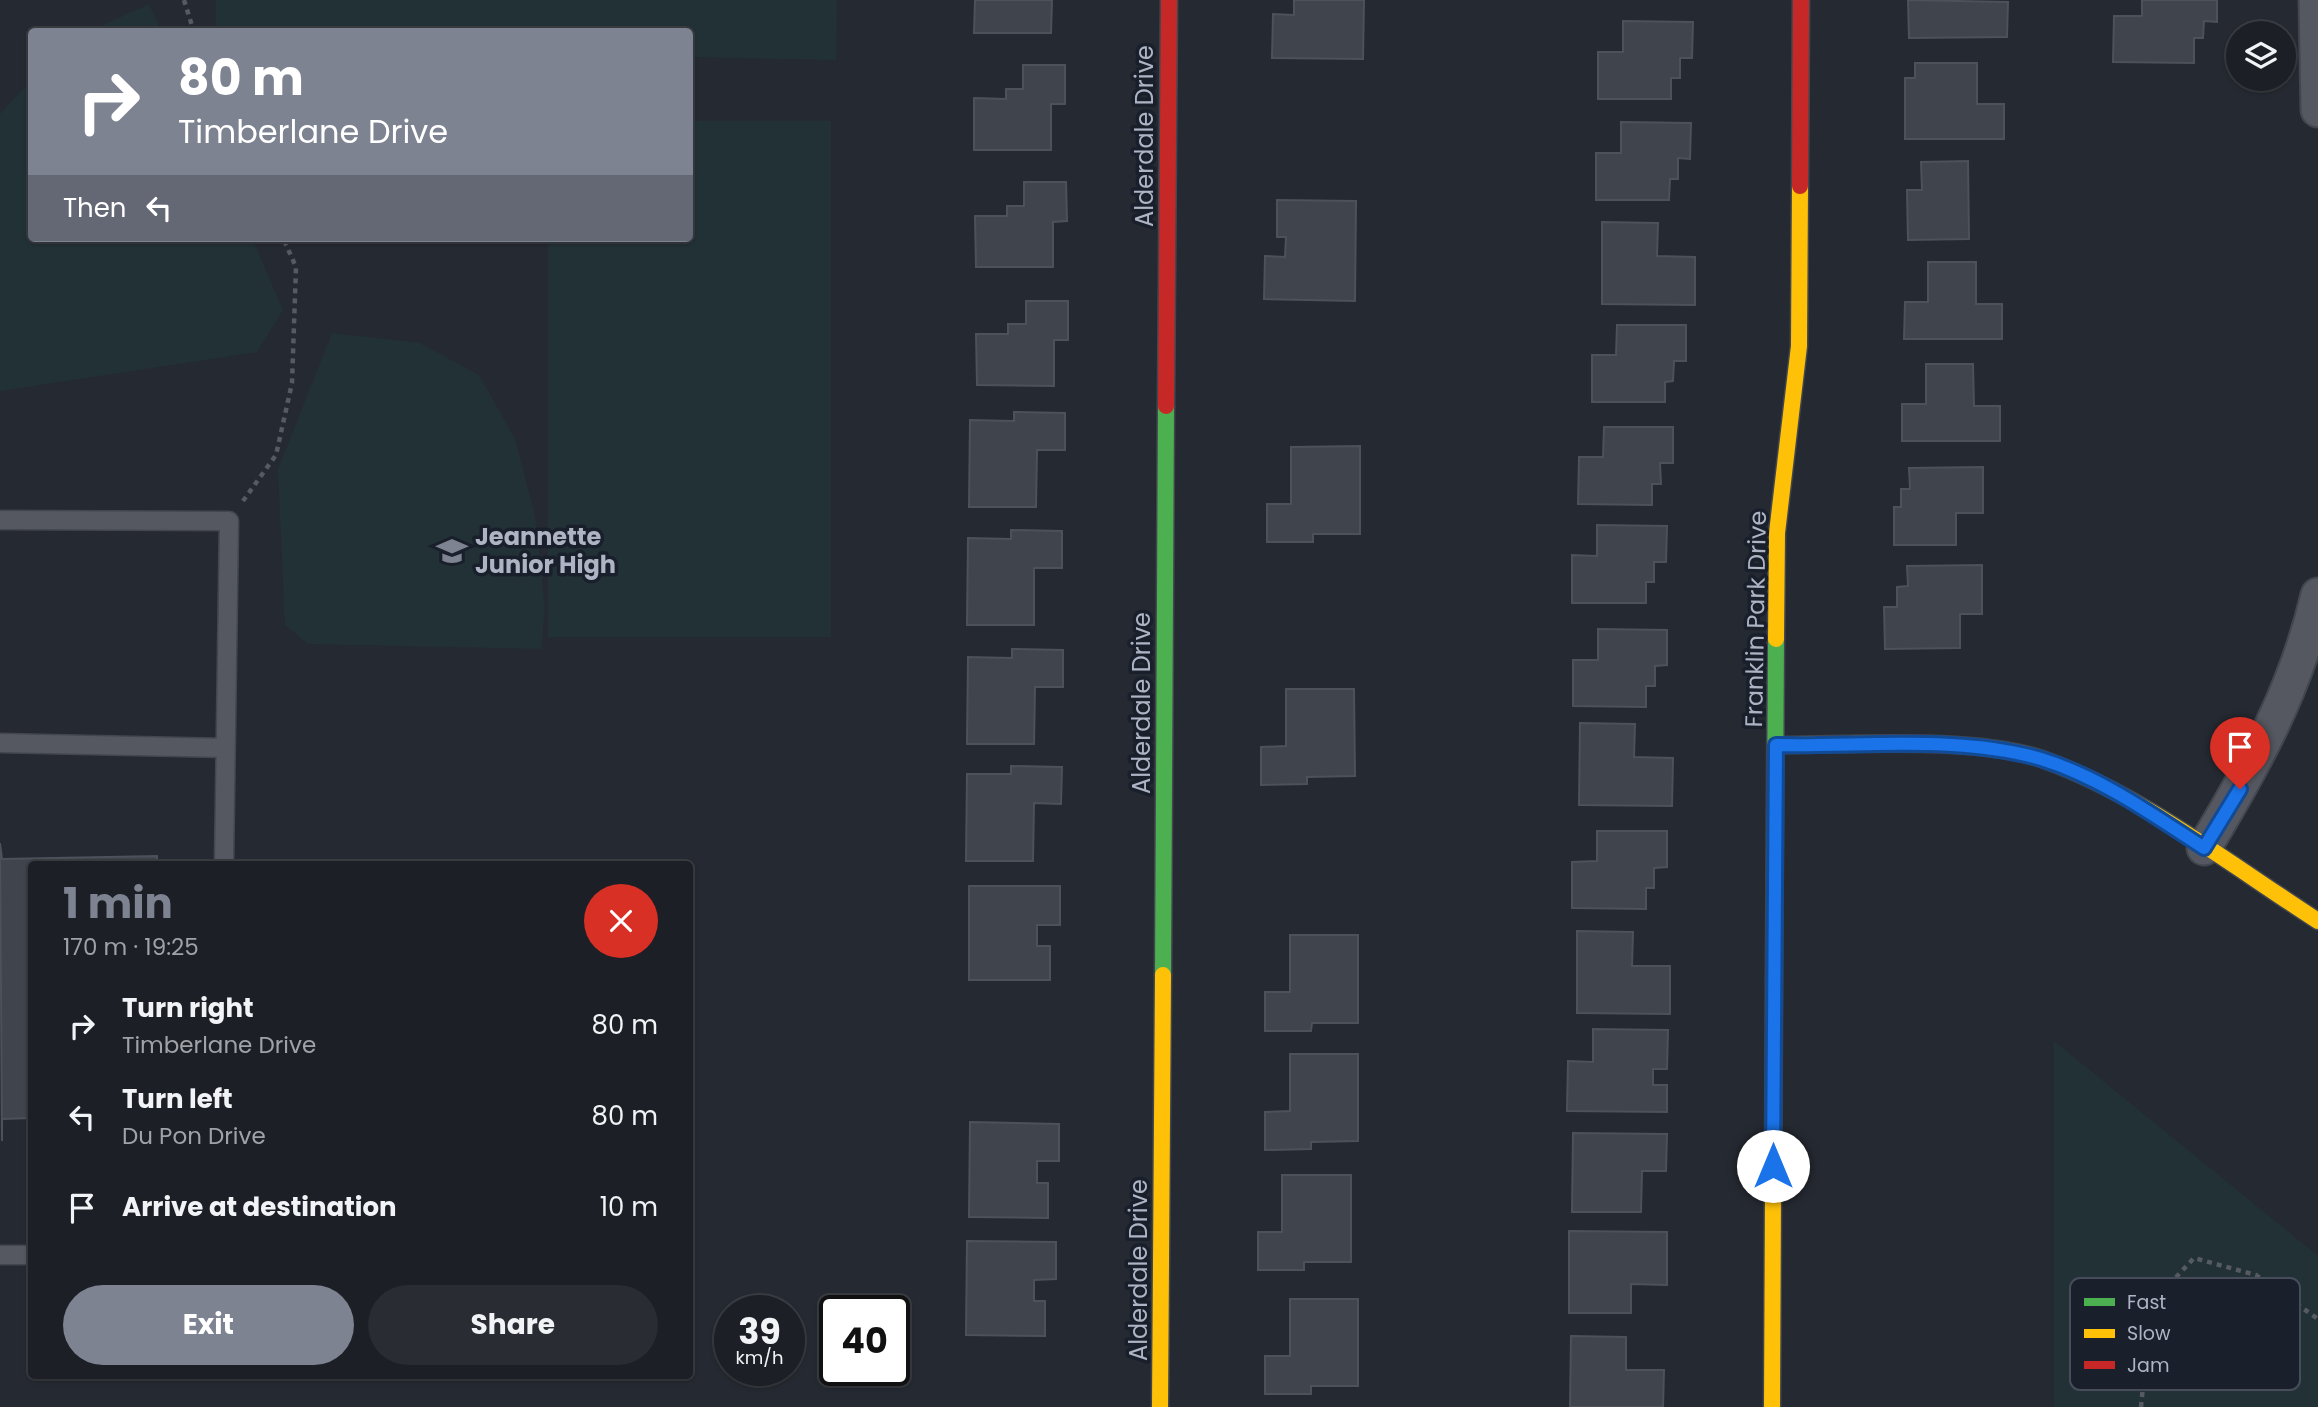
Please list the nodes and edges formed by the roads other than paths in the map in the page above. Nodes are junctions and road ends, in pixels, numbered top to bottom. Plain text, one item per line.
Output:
1 (1169, 0) edge
2 (1801, 0) edge
3 (2316, 0) edge
4 (2318, 110) edge
5 (0, 520) edge
6 (2318, 594) edge
7 (0, 743) edge
8 (1776, 745) junction
9 (225, 748) junction
10 (2204, 848) junction
11 (224, 861) edge
12 (2318, 921) edge
13 (0, 1255) edge
14 (28, 1255) edge
15 (1160, 1407) edge
16 (1772, 1407) edge

1 - 15 street, Alderdale Drive
2 - 8 street, Franklin Park Drive
3 - 4 street
5 - 9 lane
6 - 10 street
7 - 9 lane
8 - 10 street
8 - 16 street, Franklin Park Drive
9 - 11 lane
10 - 12 street
13 - 14 lane

